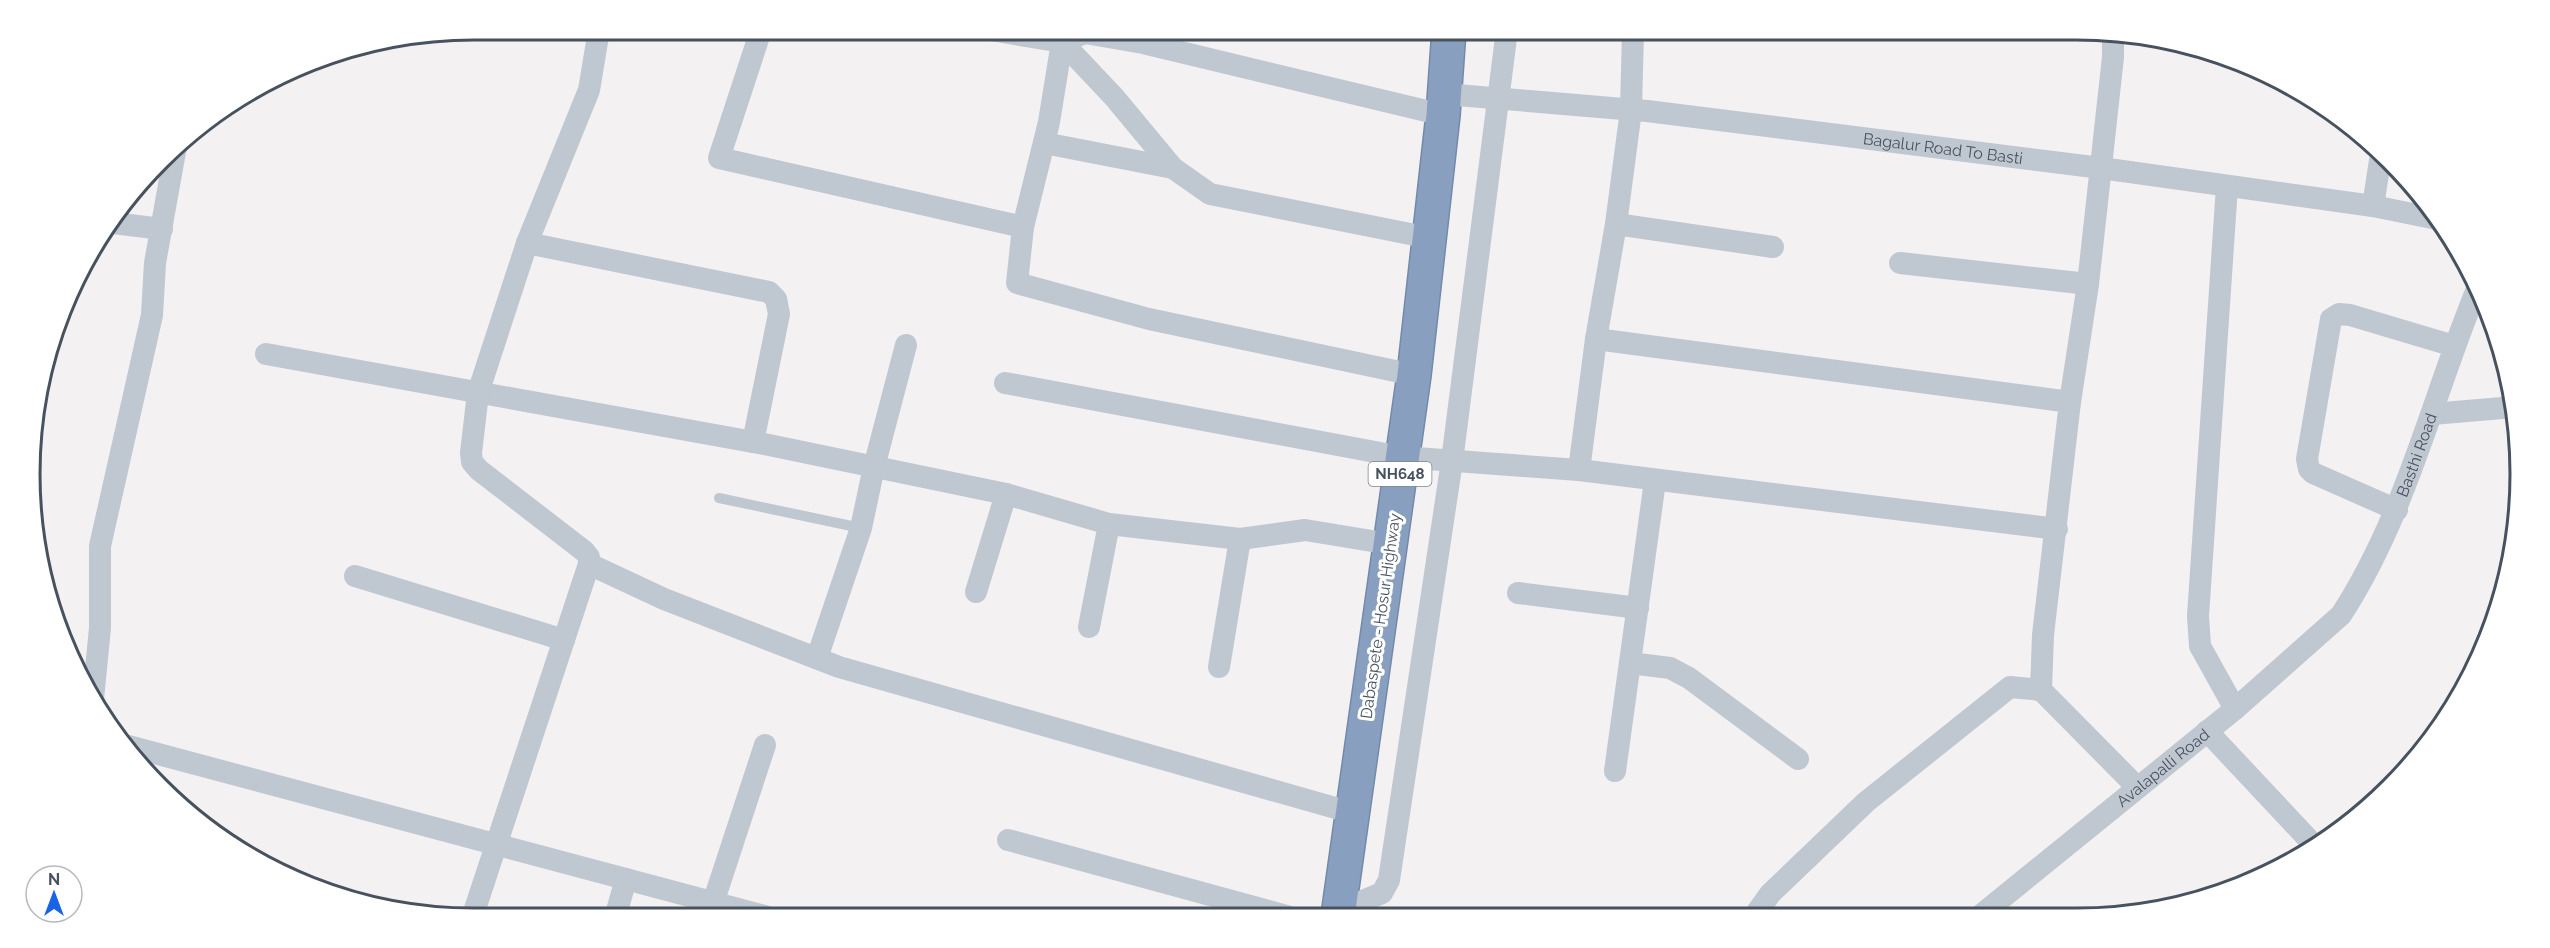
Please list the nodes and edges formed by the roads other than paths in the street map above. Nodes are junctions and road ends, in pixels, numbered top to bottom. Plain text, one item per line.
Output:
1 (598, 40) edge
2 (757, 40) edge
3 (1050, 40) edge
4 (1067, 40) edge
5 (1126, 40) edge
6 (1448, 40) edge
7 (1507, 40) edge
8 (1633, 40) edge
9 (1062, 42) junction
10 (2113, 42) edge
11 (1500, 99) junction
12 (1444, 105) junction
13 (1630, 110) junction
14 (1044, 143) junction
15 (173, 161) edge
16 (2379, 164) edge
17 (1173, 168) junction
18 (2101, 168) junction
19 (2227, 186) junction
20 (2373, 206) junction
21 (2424, 216) edge
22 (120, 224) edge
23 (1616, 224) junction
24 (1023, 227) junction
25 (162, 230) junction
26 (1430, 238) junction
27 (527, 243) junction
28 (1773, 247) dead end
29 (1900, 263) dead end
30 (2088, 284) junction
31 (2473, 299) edge
32 (1596, 339) junction
33 (906, 345) dead end
34 (2454, 346) junction
35 (266, 354) dead end
36 (1414, 375) junction
37 (1005, 383) dead end
38 (478, 393) junction
39 (2070, 402) junction
40 (2504, 408) edge
41 (2432, 414) junction
42 (753, 442) junction
43 (1402, 457) junction
44 (1452, 461) junction
45 (873, 467) junction
46 (1579, 470) junction
47 (1655, 481) junction
48 (1006, 494) junction
49 (719, 498) dead end
50 (2397, 510) junction
51 (1109, 524) junction
52 (861, 528) junction
53 (2057, 529) junction
54 (1240, 539) junction
55 (1390, 544) junction
56 (590, 564) junction
57 (355, 576) dead end
58 (976, 592) dead end
59 (1518, 593) dead end
60 (1638, 608) junction
61 (2341, 615) joint
62 (1089, 627) dead end
63 (564, 640) junction
64 (817, 658) junction
65 (1630, 663) junction
66 (1219, 667) dead end
67 (95, 683) edge
68 (2041, 690) junction
69 (2235, 709) junction
70 (2207, 731) junction
71 (765, 745) dead end
72 (139, 749) edge
73 (1798, 759) dead end
74 (1615, 771) dead end
75 (2137, 787) junction
76 (1353, 813) junction
77 (2309, 839) edge
78 (1008, 840) dead end
79 (496, 844) junction
80 (626, 879) junction
81 (713, 903) junction
82 (475, 908) edge
83 (618, 908) edge
84 (733, 908) edge
85 (1258, 908) edge
86 (1340, 908) edge
87 (1350, 908) edge
88 (1760, 908) edge
89 (1990, 908) edge

1 - 27 street
2 - 24 street
3 - 9 street
4 - 9 street, Bagalur Road To Basti
5 - 12 street, Bagalur Road To Basti
6 - 12 highway, Dabaspete - Hosur Highway / NH648
7 - 11 street
8 - 13 street
9 - 14 street
9 - 17 street
10 - 18 street
11 - 12 street, Bagalur Road To Basti
11 - 13 street, Bagalur Road To Basti
11 - 44 street
12 - 26 highway, Dabaspete - Hosur Highway / NH648
13 - 18 street, Bagalur Road To Basti
13 - 23 street
14 - 17 street
14 - 24 street
15 - 25 street
16 - 20 street
17 - 26 street
18 - 19 street, Bagalur Road To Basti
18 - 30 street
19 - 20 street, Bagalur Road To Basti
19 - 69 street
20 - 21 street, Bagalur Road To Basti
22 - 25 street
23 - 28 street
23 - 32 street
24 - 36 street
25 - 67 street
26 - 36 highway, Dabaspete - Hosur Highway / NH648
27 - 38 street
27 - 42 street
29 - 30 street
30 - 39 street
31 - 34 street, Basthi Road
32 - 39 street
32 - 46 street
33 - 45 street
34 - 41 street, Basthi Road
34 - 50 street
35 - 38 street
36 - 43 highway, Dabaspete - Hosur Highway / NH648
37 - 43 street
38 - 42 street
38 - 56 street
39 - 53 street
40 - 41 street
41 - 50 street, Basthi Road
42 - 45 street
43 - 44 street
43 - 55 highway, Dabaspete - Hosur Highway / NH648
44 - 46 street
44 - 87 street
45 - 48 street
45 - 52 street
46 - 47 street
47 - 53 street
47 - 60 street
48 - 51 street
48 - 58 street
49 - 52 lane
50 - 61 street, Basthi Road
51 - 54 street
51 - 62 street
52 - 64 street
53 - 68 street
54 - 55 street
54 - 66 street
55 - 76 highway, Dabaspete - Hosur Highway / NH648
56 - 63 street
56 - 64 street
57 - 63 street
59 - 60 street
60 - 65 street
61 - 69 street, Avalapalli Road
63 - 79 street
64 - 76 street
65 - 73 street
65 - 74 street
68 - 75 street
68 - 88 street
69 - 70 street, Avalapalli Road
70 - 75 street, Avalapalli Road
70 - 77 street
71 - 81 street
72 - 79 street
75 - 89 street, Avalapalli Road
76 - 86 highway, Dabaspete - Hosur Highway / NH648
78 - 85 street
79 - 80 street
79 - 82 street
80 - 81 street
80 - 83 street
81 - 84 street

